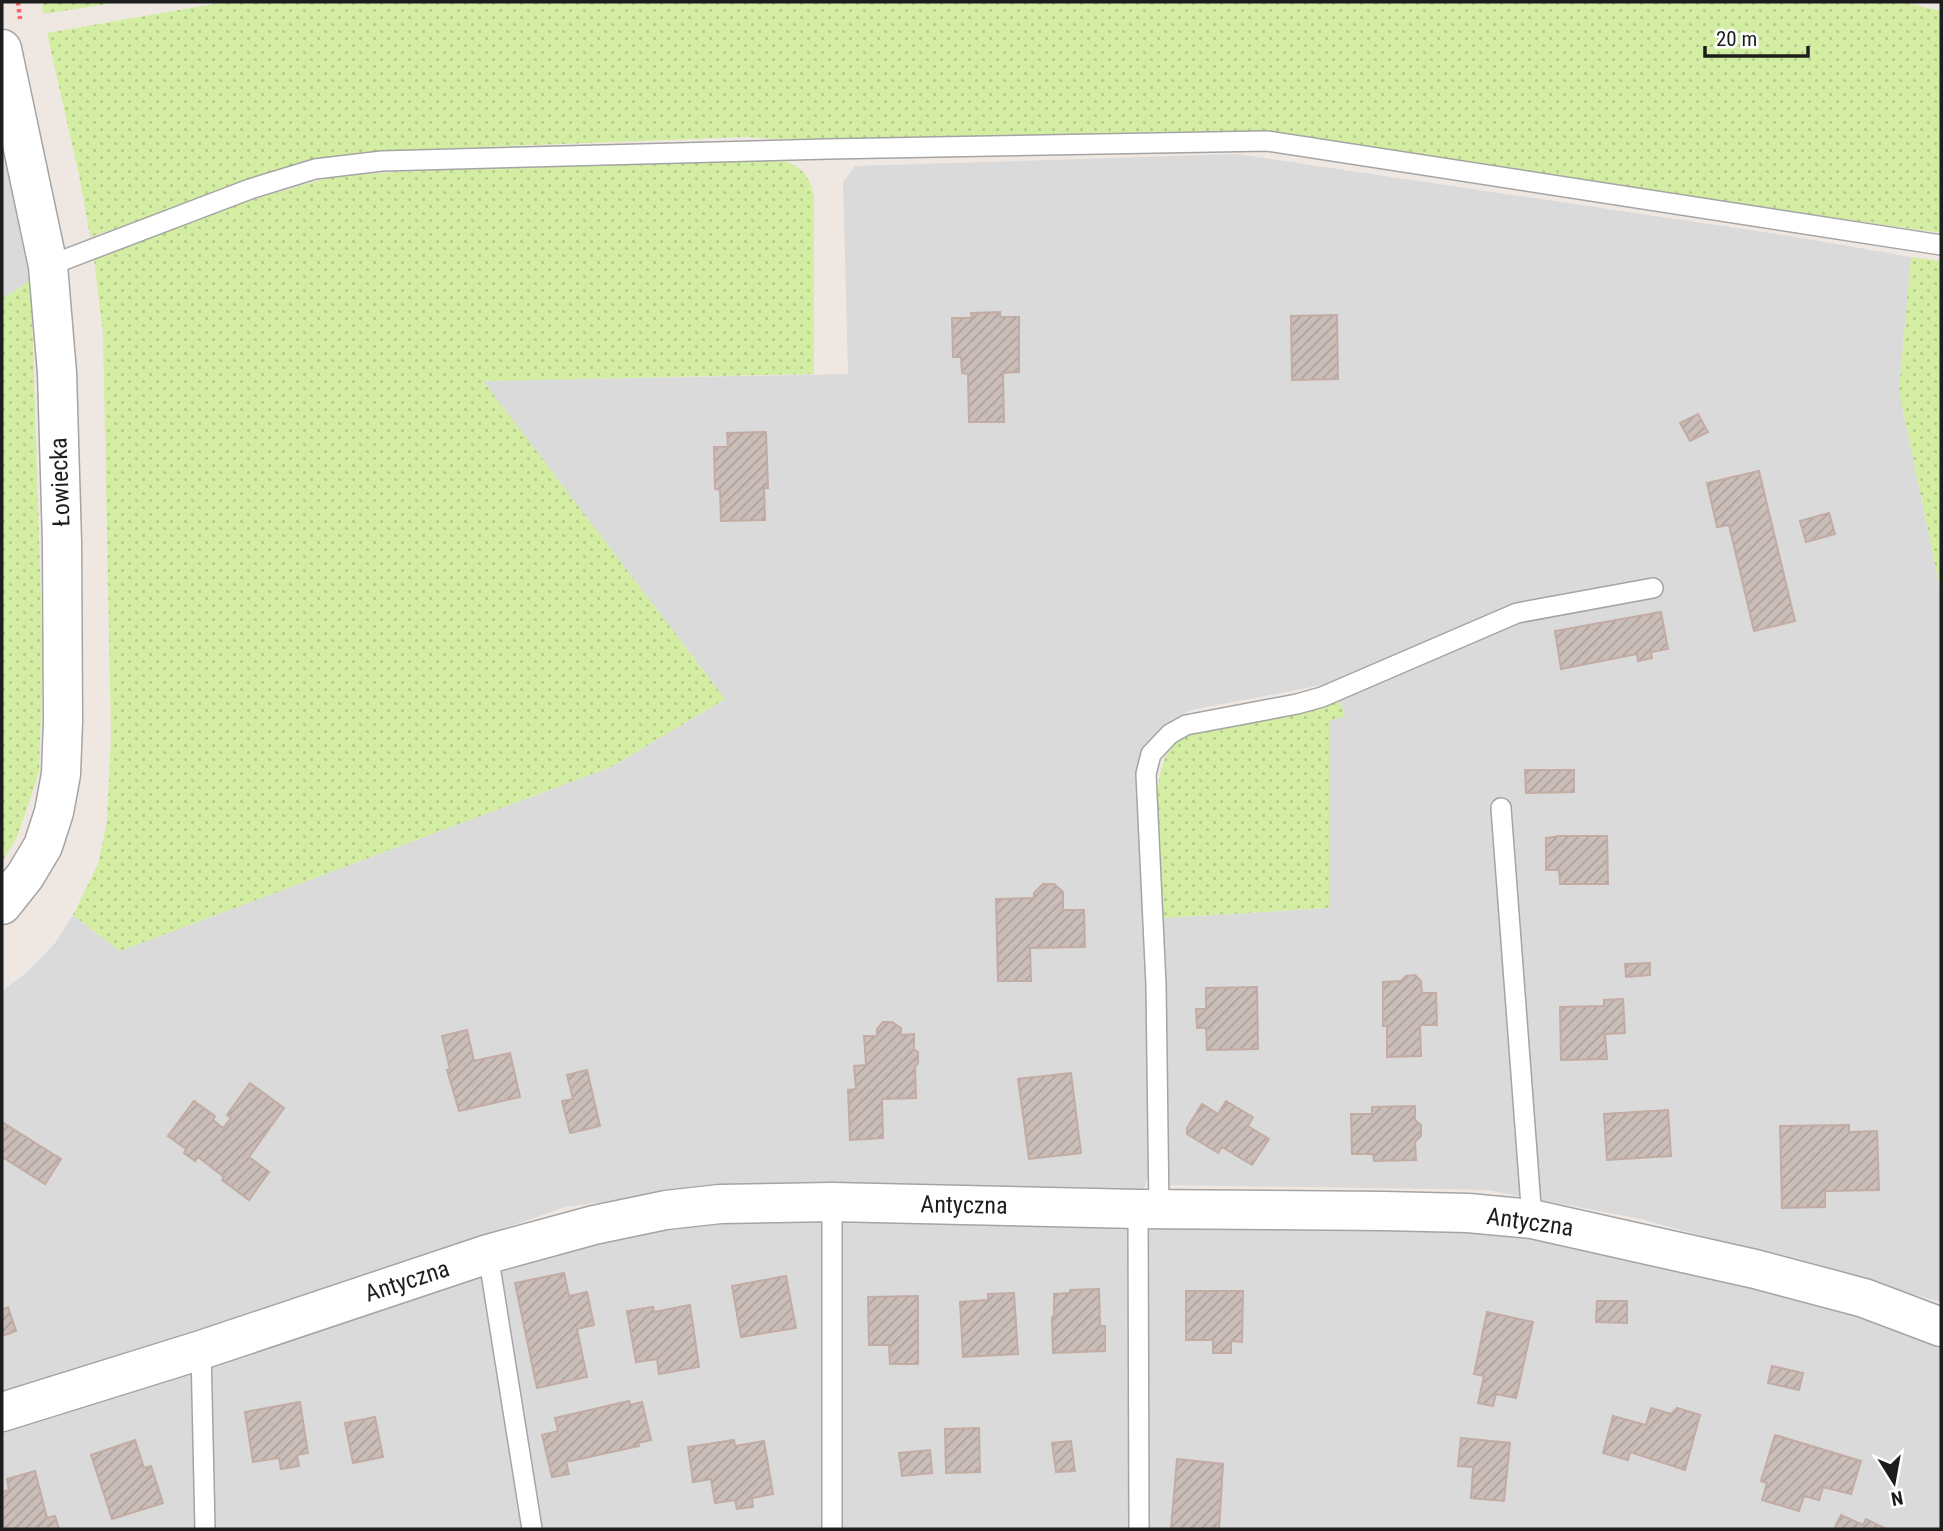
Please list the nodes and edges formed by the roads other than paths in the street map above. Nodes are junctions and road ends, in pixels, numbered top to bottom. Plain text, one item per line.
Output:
1 (2, 50) edge
2 (1941, 245) edge
3 (48, 266) junction
4 (1653, 589) dead end
5 (1501, 807) dead end
6 (2, 905) edge
7 (832, 1202) junction
8 (1149, 1209) junction
9 (1532, 1219) junction
10 (488, 1254) junction
11 (1941, 1327) edge
12 (201, 1350) junction
13 (2, 1412) edge
14 (205, 1529) edge
15 (533, 1529) edge
16 (832, 1529) edge
17 (1139, 1529) edge

1 - 3 street, Łowiecka
2 - 3 lane
3 - 6 street, Łowiecka
4 - 8 lane
5 - 9 lane
7 - 8 street, Antyczna
7 - 10 street, Antyczna
7 - 16 lane
8 - 9 street, Antyczna
8 - 17 lane
9 - 11 street, Antyczna
10 - 12 street, Antyczna
10 - 15 lane
12 - 13 street, Antyczna
12 - 14 lane

